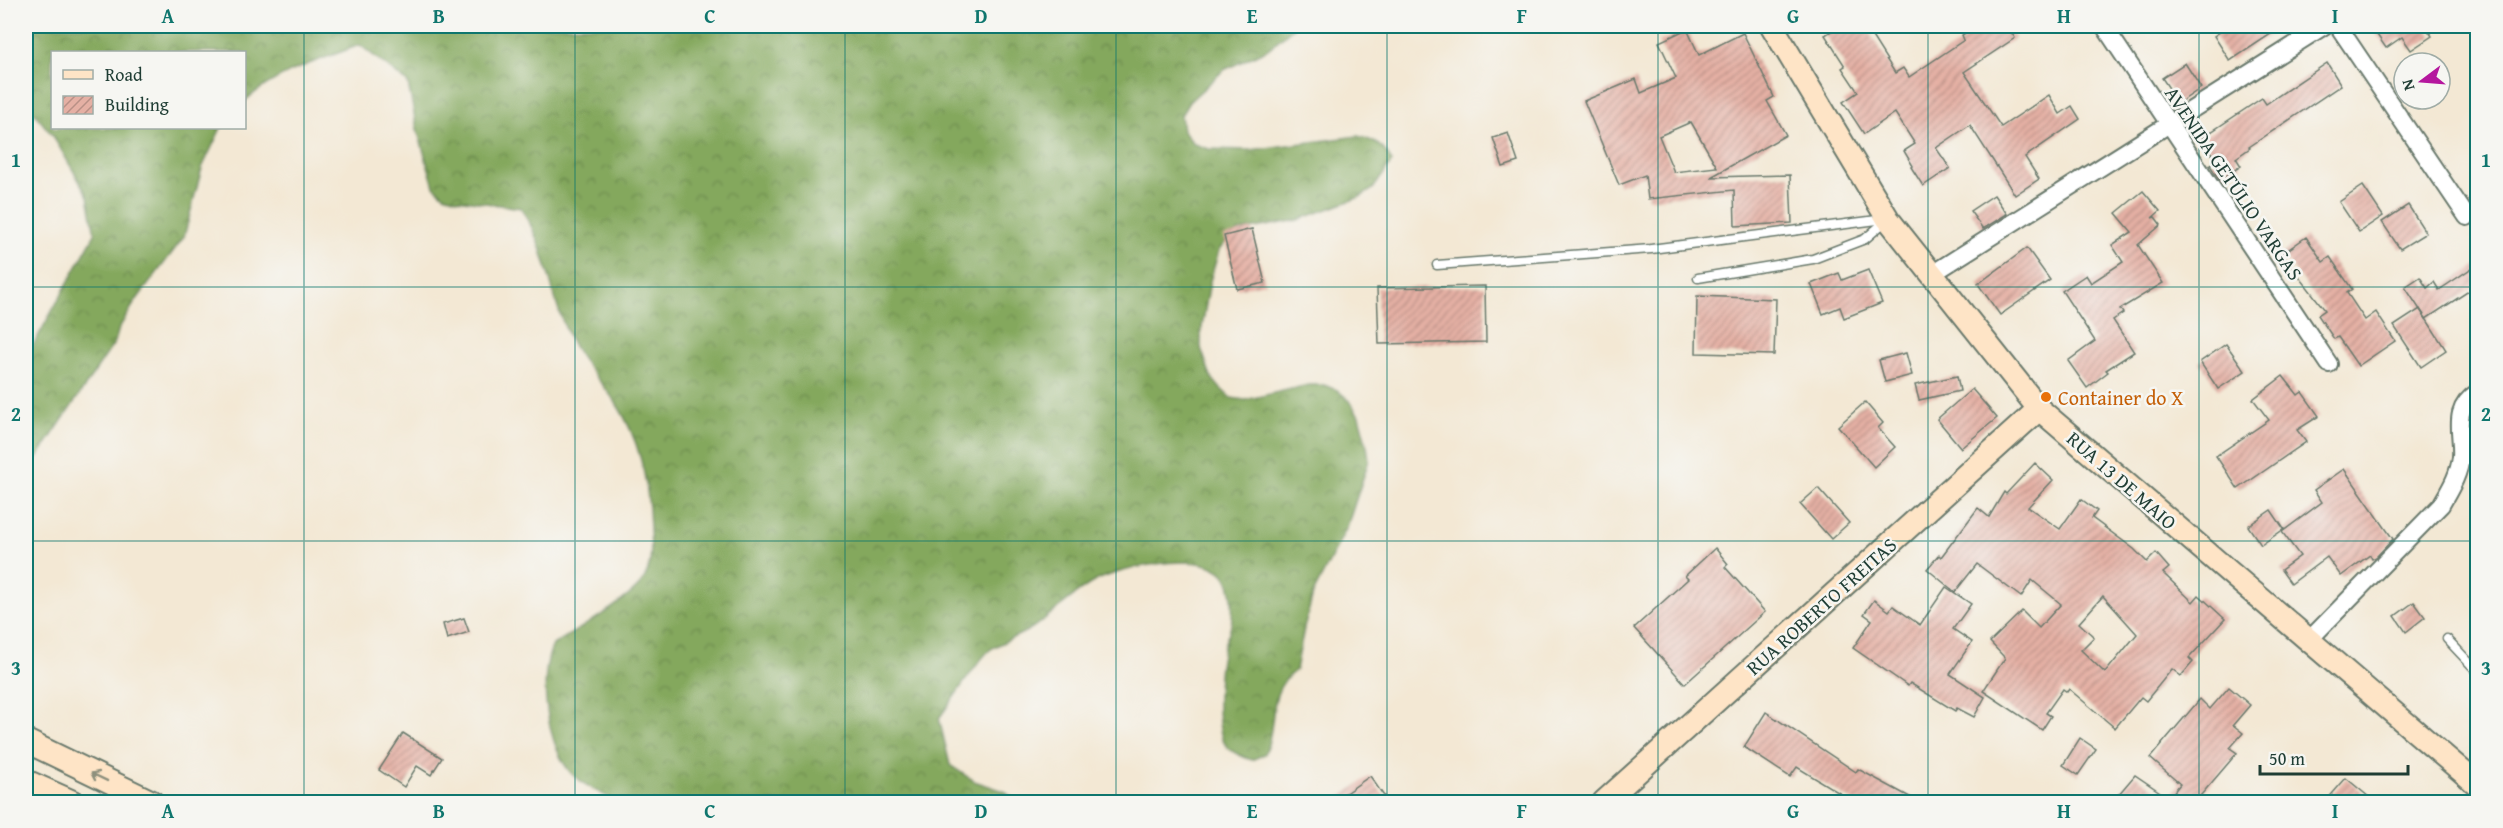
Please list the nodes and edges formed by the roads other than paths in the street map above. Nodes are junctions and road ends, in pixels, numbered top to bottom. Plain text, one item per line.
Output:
1 (1772, 26) edge
2 (2104, 26) edge
3 (2324, 26) edge
4 (2338, 26) edge
5 (2169, 124) junction
6 (2467, 217) dead end
7 (1888, 219) junction
8 (1437, 265) dead end
9 (1932, 274) junction
10 (1698, 278) dead end
11 (2329, 364) dead end
12 (2478, 392) edge
13 (2039, 409) junction
14 (2447, 639) dead end
15 (2309, 640) junction
16 (2478, 672) edge
17 (26, 741) edge
18 (26, 781) edge
19 (2476, 782) edge
20 (73, 802) edge
21 (152, 802) edge
22 (1604, 802) edge

1 - 7 main road, RUA 13 DE MAIO
2 - 5 street, AVENIDA GETÚLIO VARGAS
3 - 5 street
4 - 6 street
5 - 9 street
5 - 11 street, AVENIDA GETÚLIO VARGAS
7 - 8 lane
7 - 9 main road, RUA 13 DE MAIO
7 - 10 lane
9 - 13 main road, RUA 13 DE MAIO
12 - 15 street
13 - 15 main road, RUA 13 DE MAIO
13 - 22 main road, RUA ROBERTO FREITAS
14 - 16 lane
15 - 19 main road, RUA 13 DE MAIO
21 -> 17 main road
18 - 20 main road

